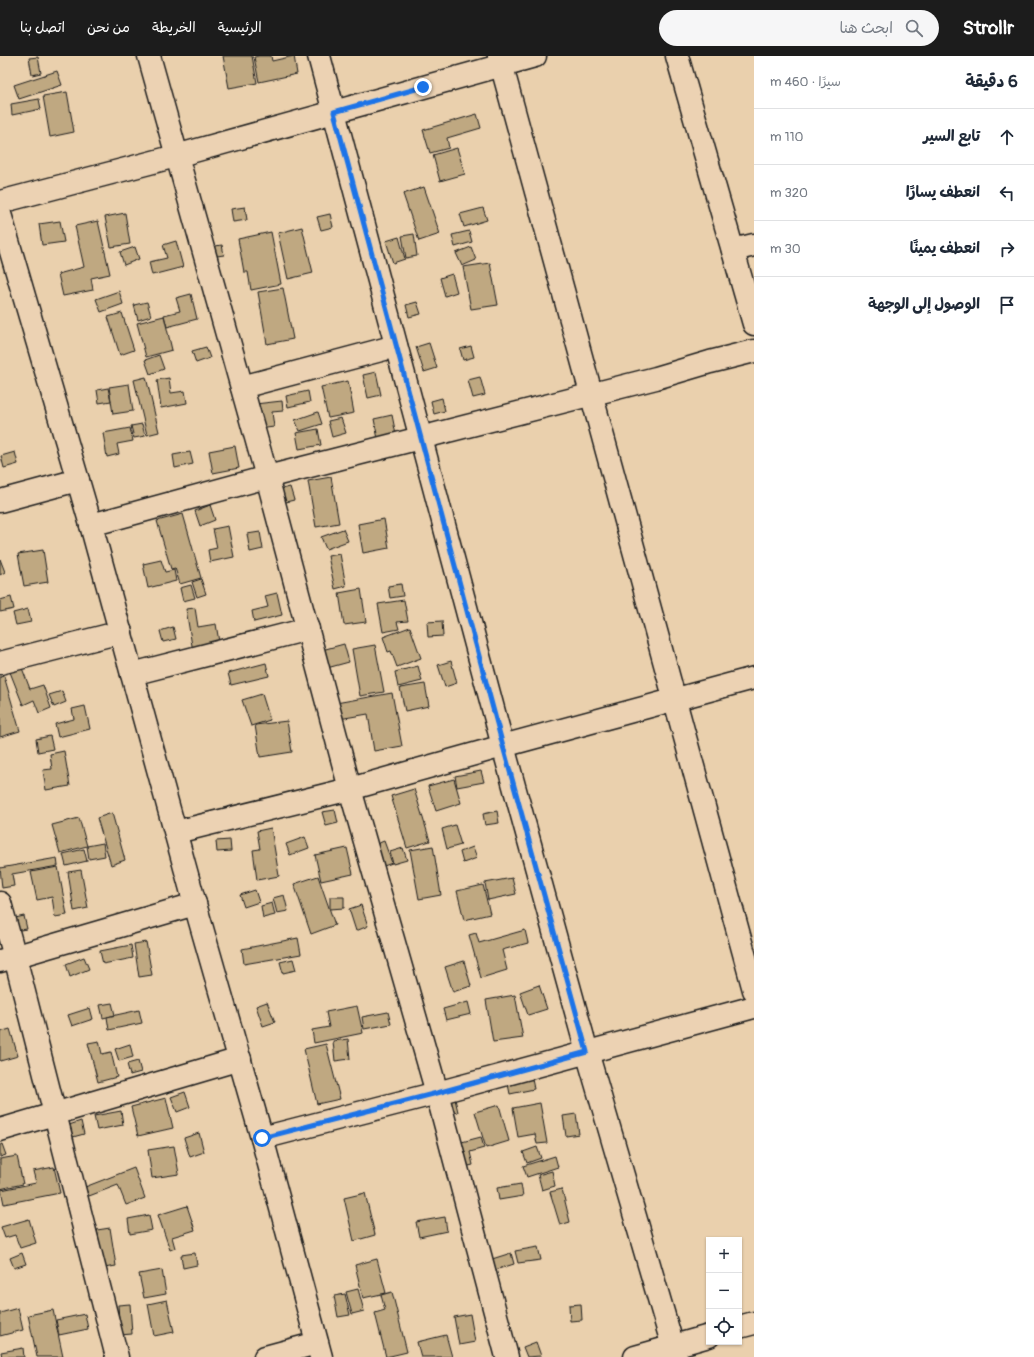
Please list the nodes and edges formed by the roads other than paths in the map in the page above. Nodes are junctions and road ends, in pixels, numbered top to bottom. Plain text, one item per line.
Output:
1 (149, 56) edge
2 (319, 56) edge
3 (535, 56) edge
4 (677, 56) edge
5 (500, 61) edge
6 (334, 112) junction
7 (176, 156) junction
8 (0, 202) edge
9 (0, 214) edge
10 (754, 245) edge
11 (733, 250) junction
12 (754, 324) edge
13 (396, 346) junction
14 (754, 351) edge
15 (242, 387) junction
16 (592, 395) junction
17 (421, 438) junction
18 (267, 477) junction
19 (78, 480) junction
20 (0, 500) edge
21 (91, 525) junction
22 (308, 629) junction
23 (120, 632) junction
24 (0, 663) edge
25 (132, 674) junction
26 (754, 678) edge
27 (674, 699) junction
28 (503, 746) junction
29 (350, 789) junction
30 (176, 832) junction
31 (0, 903) edge
32 (195, 904) junction
33 (8, 959) edge
34 (754, 990) edge
35 (754, 1007) edge
36 (587, 1052) junction
37 (240, 1060) junction
38 (437, 1093) junction
39 (55, 1113) junction
40 (0, 1130) edge
41 (262, 1138) junction
42 (754, 1323) edge
43 (742, 1327) edge
44 (706, 1337) edge
45 (319, 1350) edge
46 (674, 1352) edge
47 (117, 1357) edge
48 (265, 1357) edge
49 (507, 1357) edge
50 (635, 1357) edge

1 - 7 street
2 - 6 street
3 - 5 street
4 - 11 street
5 - 6 street
5 - 16 street
6 - 7 street
6 - 13 street
7 - 8 street
7 - 15 street
9 - 19 street
10 - 11 street
11 - 12 street
13 - 15 street
13 - 17 street
14 - 16 street
15 - 18 street
16 - 17 street
16 - 27 street
17 - 18 street
17 - 28 street
18 - 21 street
18 - 22 street
19 - 20 street
19 - 21 street
21 - 23 street
22 - 25 street
22 - 29 street
23 - 24 street
23 - 25 street
25 - 30 street
26 - 27 street
27 - 28 street
27 - 34 street
28 - 29 street
28 - 36 street
29 - 30 street
29 - 38 street
30 - 32 street
31 - 33 street
32 - 33 street
32 - 37 street
33 - 39 street
35 - 36 street
36 - 38 street
36 - 46 street
37 - 39 street
37 - 41 street
38 - 41 street
38 - 49 street
39 - 40 street
39 - 47 street
41 - 45 street
42 - 43 street
44 - 46 street
45 - 48 street
46 - 50 street

